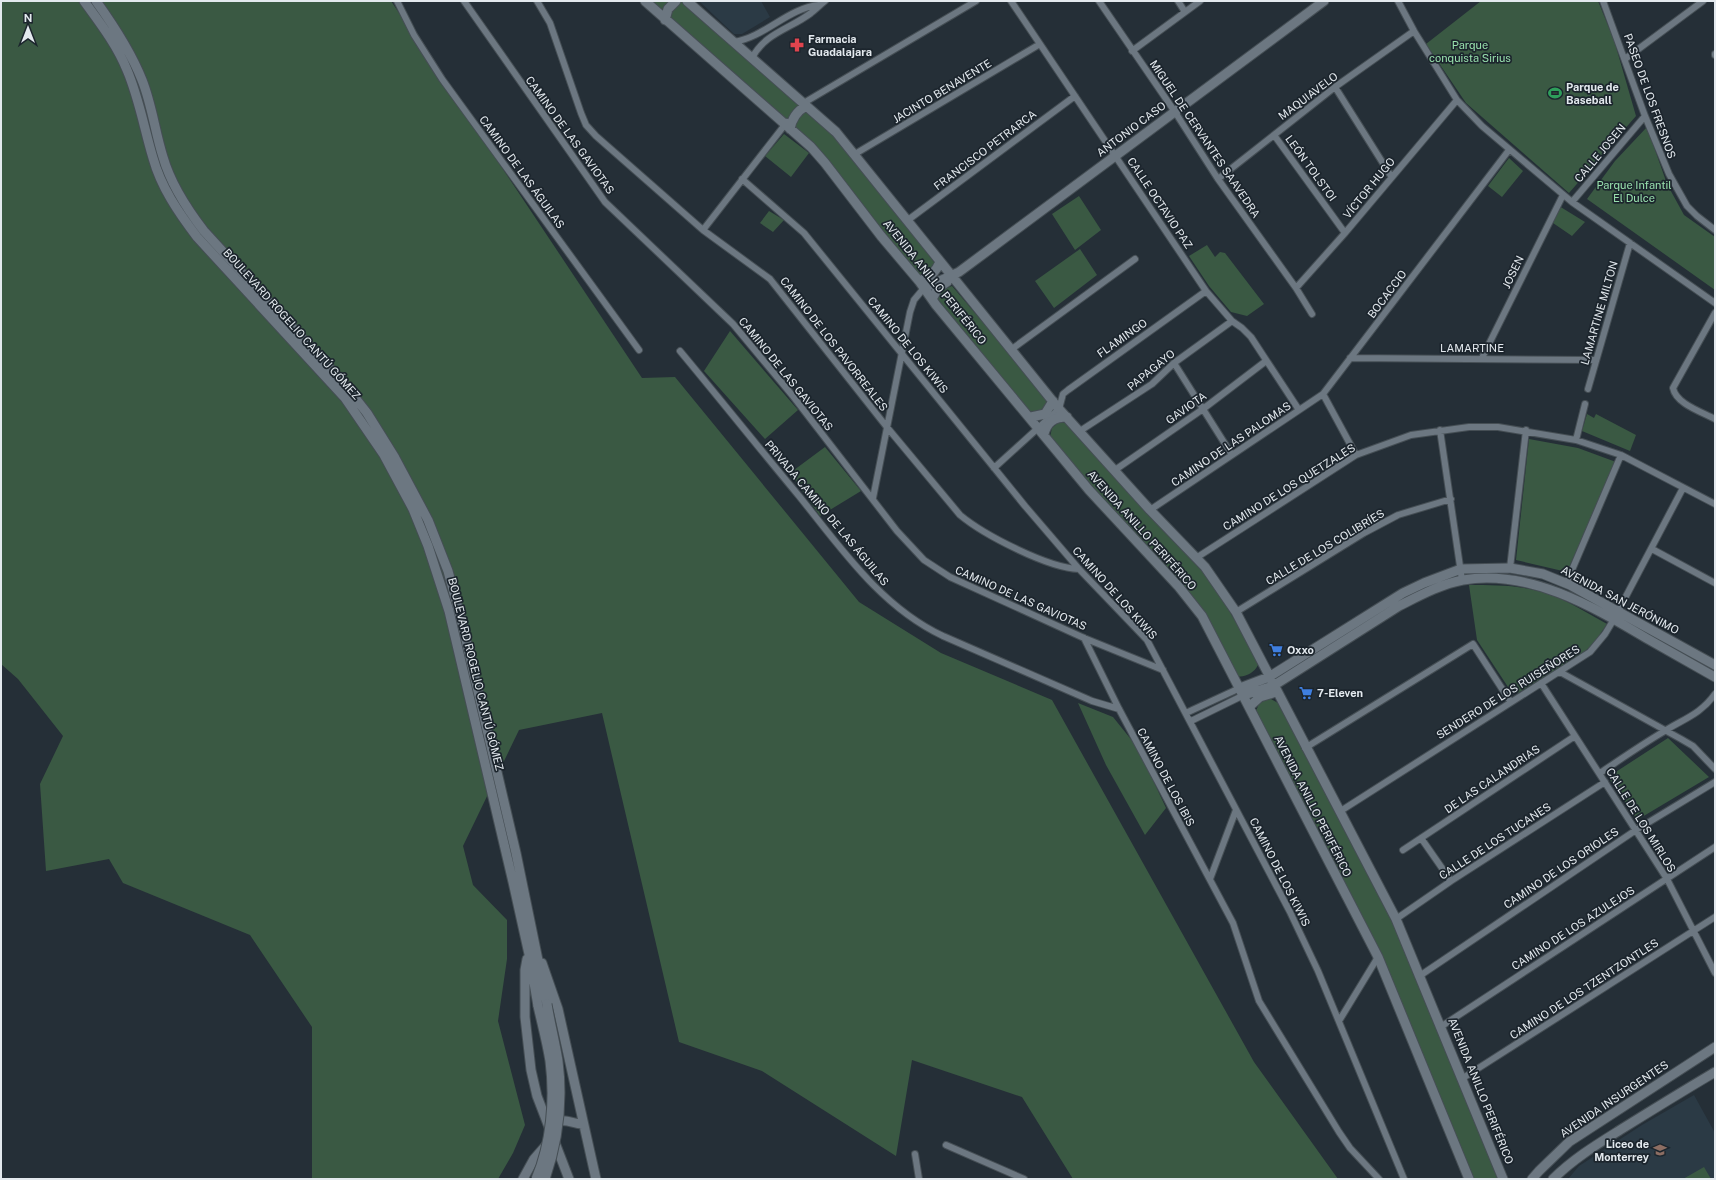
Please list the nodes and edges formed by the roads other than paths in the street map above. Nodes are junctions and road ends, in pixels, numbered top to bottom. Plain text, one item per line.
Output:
1 (84, 1) edge
2 (96, 1) edge
3 (398, 1) edge
4 (464, 1) edge
5 (537, 1) edge
6 (645, 1) edge
7 (668, 1) edge
8 (676, 1) edge
9 (687, 1) edge
10 (825, 1) edge
11 (976, 1) edge
12 (1011, 1) edge
13 (1099, 1) edge
14 (1178, 1) edge
15 (1200, 1) edge
16 (1324, 1) edge
17 (1398, 1) edge
18 (1604, 1) edge
19 (1703, 1) edge
20 (805, 4) edge
21 (819, 5) junction
22 (654, 10) junction
23 (1185, 12) junction
24 (811, 13) junction
25 (665, 20) junction
26 (1414, 31) junction
27 (734, 42) junction
28 (1040, 44) junction
29 (1132, 51) junction
30 (752, 58) junction
31 (1625, 59) junction
32 (1335, 87) junction
33 (1075, 96) junction
34 (1457, 100) junction
35 (802, 102) junction
36 (1175, 112) junction
37 (1644, 116) junction
38 (785, 124) junction
39 (1274, 135) junction
40 (1509, 150) junction
41 (855, 154) junction
42 (1116, 155) junction
43 (1391, 176) junction
44 (742, 179) junction
45 (1218, 179) junction
46 (1563, 195) junction
47 (1572, 202) junction
48 (908, 220) junction
49 (703, 230) junction
50 (1715, 230) edge
51 (1345, 233) junction
52 (1630, 243) junction
53 (1136, 259) dead end
54 (940, 262) junction
55 (954, 278) junction
56 (921, 284) junction
57 (1296, 288) junction
58 (1206, 291) junction
59 (932, 299) junction
60 (1715, 303) edge
61 (1312, 314) dead end
62 (1715, 314) edge
63 (1232, 321) junction
64 (1012, 349) junction
65 (639, 350) dead end
66 (680, 351) dead end
67 (901, 353) junction
68 (1350, 358) junction
69 (1482, 358) junction
70 (1595, 360) junction
71 (1266, 361) junction
72 (1174, 363) junction
73 (1588, 389) dead end
74 (1323, 394) junction
75 (1053, 401) junction
76 (1584, 404) dead end
77 (1059, 408) junction
78 (1203, 409) junction
79 (1299, 410) junction
80 (1067, 417) junction
81 (1031, 418) junction
82 (1715, 419) edge
83 (886, 426) junction
84 (1440, 430) junction
85 (1526, 430) junction
86 (1041, 431) junction
87 (1080, 432) junction
88 (1576, 440) junction
89 (1232, 455) junction
90 (1356, 455) junction
91 (1621, 455) junction
92 (994, 468) junction
93 (1115, 470) junction
94 (1683, 488) junction
95 (873, 498) junction
96 (1451, 499) junction
97 (1715, 504) edge
98 (1150, 510) junction
99 (1652, 549) junction
100 (1196, 558) junction
101 (1510, 568) junction
102 (1079, 569) junction
103 (1461, 569) junction
104 (1462, 580) junction
105 (1715, 583) edge
106 (1566, 584) junction
107 (1236, 612) junction
108 (1616, 615) junction
109 (1084, 638) junction
110 (1715, 665) edge
111 (1265, 668) junction
112 (1163, 670) junction
113 (1560, 672) junction
114 (1269, 677) junction
115 (1715, 677) edge
116 (1541, 683) junction
117 (1240, 688) junction
118 (1275, 689) junction
119 (1715, 694) edge
120 (1510, 701) junction
121 (1249, 706) junction
122 (1119, 709) junction
123 (1186, 713) junction
124 (1191, 721) junction
125 (1664, 731) junction
126 (1575, 736) junction
127 (1305, 748) junction
128 (1715, 770) edge
129 (1600, 773) junction
130 (1605, 782) junction
131 (1715, 782) edge
132 (1236, 810) junction
133 (1339, 812) junction
134 (1636, 830) junction
135 (1421, 838) junction
136 (1715, 846) edge
137 (1403, 850) dead end
138 (1210, 879) junction
139 (1666, 879) junction
140 (1451, 881) junction
141 (1715, 917) edge
142 (1396, 919) junction
143 (1694, 931) junction
144 (535, 944) junction
145 (529, 954) junction
146 (1378, 957) junction
147 (1715, 973) edge
148 (1421, 975) junction
149 (542, 1005) junction
150 (1339, 1021) junction
151 (1442, 1026) junction
152 (1715, 1047) edge
153 (1715, 1072) edge
154 (1463, 1078) junction
155 (582, 1124) junction
156 (552, 1134) junction
157 (946, 1146) dead end
158 (915, 1154) dead end
159 (523, 1179) edge
160 (536, 1179) edge
161 (545, 1179) edge
162 (569, 1179) edge
163 (596, 1179) edge
164 (919, 1179) edge
165 (1024, 1179) edge
166 (1379, 1179) edge
167 (1404, 1179) edge
168 (1469, 1179) edge
169 (1503, 1179) edge
170 (1532, 1179) edge
171 (1553, 1179) edge

1 - 145 street, BOULEVARD ROGELIO CANTÚ GÓMEZ
2 - 144 street, BOULEVARD ROGELIO CANTÚ GÓMEZ
3 - 65 street, CAMINO DE LAS ÁGUILAS
4 - 95 street, CAMINO DE LAS GAVIOTAS
5 - 49 street, CAMINO DE LOS PAVORREALES
6 - 22 street, AVENIDA ANILLO PERIFÉRICO
7 - 22 street
8 - 25 street
9 - 27 street, AVENIDA ANILLO PERIFÉRICO
10 - 21 street
11 - 35 street
12 - 28 street, CALLE OCTAVIO PAZ
13 - 29 street, MIGUEL DE CERVANTES SAAVEDRA
14 - 23 street
15 - 23 street
16 - 36 street, ANTONIO CASO
17 - 26 street
18 - 31 street, PASEO DE LOS FRESNOS
19 - 31 street
20 - 21 street
20 - 24 street
20 - 27 street
21 - 24 street
22 - 25 street, AVENIDA ANILLO PERIFÉRICO
23 - 29 street
24 - 30 street
25 - 38 street, AVENIDA ANILLO PERIFÉRICO
26 - 32 street, MAQUIAVELO
26 - 34 street
27 - 30 street, AVENIDA ANILLO PERIFÉRICO
28 - 33 street, CALLE OCTAVIO PAZ
28 - 41 street, JACINTO BENAVENTE
29 - 36 street, MIGUEL DE CERVANTES SAAVEDRA
30 - 35 street, AVENIDA ANILLO PERIFÉRICO
31 - 37 street, PASEO DE LOS FRESNOS
32 - 39 street, MAQUIAVELO
32 - 43 street
33 - 42 street, CALLE OCTAVIO PAZ
33 - 48 street, FRANCISCO PETRARCA
34 - 40 street
34 - 43 street, VÍCTOR HUGO
35 - 38 street
35 - 41 street, AVENIDA ANILLO PERIFÉRICO
36 - 42 street, ANTONIO CASO
36 - 45 street, MIGUEL DE CERVANTES SAAVEDRA
37 - 47 street, CALLE JOSEN
37 - 50 street, PASEO DE LOS FRESNOS
38 - 44 street
38 - 56 street, AVENIDA ANILLO PERIFÉRICO
39 - 45 street, MAQUIAVELO
39 - 51 street, LEÓN TOLSTOI
40 - 46 street
40 - 68 street, BOCACCIO
41 - 48 street, AVENIDA ANILLO PERIFÉRICO
42 - 55 street, ANTONIO CASO
42 - 58 street, CALLE OCTAVIO PAZ
43 - 51 street, VÍCTOR HUGO
44 - 49 street
44 - 67 street, CAMINO DE LOS KIWIS
45 - 57 street, MIGUEL DE CERVANTES SAAVEDRA
46 - 47 street
46 - 69 street, JOSEN
47 - 52 street
48 - 54 street, AVENIDA ANILLO PERIFÉRICO
49 - 83 street, CAMINO DE LOS PAVORREALES
51 - 57 street, VÍCTOR HUGO
52 - 60 street
52 - 70 street, LAMARTINE MILTON
53 - 64 street
54 - 55 street, AVENIDA ANILLO PERIFÉRICO
54 - 56 street
55 - 56 street
55 - 59 street
55 - 64 street, AVENIDA ANILLO PERIFÉRICO
56 - 59 street, AVENIDA ANILLO PERIFÉRICO
56 - 67 street
57 - 61 street, MIGUEL DE CERVANTES SAAVEDRA
58 - 63 street, CALLE OCTAVIO PAZ
58 - 77 street, FLAMINGO
59 - 81 street, AVENIDA ANILLO PERIFÉRICO
62 - 82 street
63 - 71 street, CALLE OCTAVIO PAZ
63 - 72 street, PAPAGAYO
64 - 75 street, AVENIDA ANILLO PERIFÉRICO
66 - 122 street, PRIVADA CAMINO DE LAS ÁGUILAS
67 - 83 street
67 - 92 street, CAMINO DE LOS KIWIS
68 - 69 street, LAMARTINE
68 - 74 street, BOCACCIO
69 - 70 street, LAMARTINE
70 - 73 street, LAMARTINE MILTON
71 - 78 street, GAVIOTA
71 - 79 street, CALLE OCTAVIO PAZ
72 - 78 street
72 - 87 street, PAPAGAYO
74 - 79 street, CAMINO DE LAS PALOMAS
74 - 90 street
75 - 77 street, AVENIDA ANILLO PERIFÉRICO
75 - 81 street
76 - 88 street
77 - 80 street, AVENIDA ANILLO PERIFÉRICO
77 - 86 street
78 - 89 street
78 - 93 street, GAVIOTA
79 - 89 street, CAMINO DE LAS PALOMAS
80 - 86 street
80 - 87 street, AVENIDA ANILLO PERIFÉRICO
81 - 86 street, AVENIDA ANILLO PERIFÉRICO
83 - 95 street
83 - 102 street, CAMINO DE LOS PAVORREALES
84 - 85 street, CAMINO DE LOS QUETZALES
84 - 90 street, CAMINO DE LOS QUETZALES
84 - 96 street
85 - 88 street, CAMINO DE LOS QUETZALES
85 - 101 street
86 - 92 street
86 - 117 street, AVENIDA ANILLO PERIFÉRICO
87 - 93 street, AVENIDA ANILLO PERIFÉRICO
88 - 91 street, CAMINO DE LOS QUETZALES
89 - 98 street, CAMINO DE LAS PALOMAS
90 - 100 street, CAMINO DE LOS QUETZALES
91 - 94 street, CAMINO DE LOS QUETZALES
91 - 106 street
92 - 102 street, CAMINO DE LOS KIWIS
93 - 98 street, AVENIDA ANILLO PERIFÉRICO
94 - 97 street, CAMINO DE LOS QUETZALES
94 - 99 street, SENDERO DE LOS RUISEÑORES
95 - 109 street, CAMINO DE LAS GAVIOTAS
96 - 103 street
96 - 107 street, CALLE DE LOS COLIBRÍES
98 - 100 street, AVENIDA ANILLO PERIFÉRICO
99 - 105 street
99 - 108 street, SENDERO DE LOS RUISEÑORES
100 - 107 street, AVENIDA ANILLO PERIFÉRICO
101 - 103 street, AVENIDA SAN JERÓNIMO
101 - 106 street, AVENIDA SAN JERÓNIMO
102 - 112 street, CAMINO DE LOS KIWIS
103 - 104 street
103 - 114 street, AVENIDA SAN JERÓNIMO
104 - 108 street, AVENIDA SAN JERÓNIMO
104 - 118 street, AVENIDA SAN JERÓNIMO
106 - 108 street, AVENIDA SAN JERÓNIMO
107 - 111 street, AVENIDA ANILLO PERIFÉRICO
108 - 110 street, AVENIDA SAN JERÓNIMO
108 - 113 street, SENDERO DE LOS RUISEÑORES
108 - 115 street, AVENIDA SAN JERÓNIMO
109 - 112 street, CAMINO DE LAS GAVIOTAS
109 - 122 street, CAMINO DE LOS IBIS
111 - 114 street, AVENIDA ANILLO PERIFÉRICO
111 - 117 street
112 - 123 street, CAMINO DE LOS KIWIS
113 - 116 street, SENDERO DE LOS RUISEÑORES
113 - 125 street
114 - 117 street, AVENIDA SAN JERÓNIMO
114 - 118 street, AVENIDA ANILLO PERIFÉRICO
116 - 120 street, SENDERO DE LOS RUISEÑORES
116 - 126 street, CALLE DE LOS MIRLOS
117 - 118 street, AVENIDA SAN JERÓNIMO
117 - 121 street, AVENIDA ANILLO PERIFÉRICO
117 - 123 street, AVENIDA SAN JERÓNIMO
117 - 124 street, AVENIDA SAN JERÓNIMO
118 - 121 street
118 - 127 street, AVENIDA ANILLO PERIFÉRICO
119 - 125 street
120 - 127 street
120 - 133 street, SENDERO DE LOS RUISEÑORES
121 - 146 street, AVENIDA ANILLO PERIFÉRICO
122 - 138 street, CAMINO DE LOS IBIS
123 - 124 street, CAMINO DE LOS KIWIS
124 - 132 street, CAMINO DE LOS KIWIS
125 - 128 street
125 - 129 street
126 - 129 street, CALLE DE LOS MIRLOS
126 - 135 street, DE LAS CALANDRIAS
127 - 133 street, AVENIDA ANILLO PERIFÉRICO
129 - 130 street, CALLE DE LOS MIRLOS
130 - 134 street, CALLE DE LOS MIRLOS
130 - 140 street, CALLE DE LOS TUCANES
131 - 134 street, CAMINO DE LOS ORIOLES
132 - 138 street
132 - 150 street, CAMINO DE LOS KIWIS
133 - 142 street, AVENIDA ANILLO PERIFÉRICO
134 - 139 street, CALLE DE LOS MIRLOS
134 - 148 street, CAMINO DE LOS ORIOLES
135 - 137 street, DE LAS CALANDRIAS
135 - 140 street
136 - 139 street, CAMINO DE LOS AZULEJOS
138 - 166 street, CAMINO DE LOS IBIS
139 - 143 street, CALLE DE LOS MIRLOS
139 - 151 street, CAMINO DE LOS AZULEJOS
140 - 142 street, CALLE DE LOS TUCANES
141 - 143 street, CAMINO DE LOS TZENTZONTLES
142 - 148 street, AVENIDA ANILLO PERIFÉRICO
143 - 147 street, CALLE DE LOS MIRLOS
143 - 154 street, CAMINO DE LOS TZENTZONTLES
144 - 149 street, BOULEVARD ROGELIO CANTÚ GÓMEZ
144 - 155 street, BOULEVARD ROGELIO CANTÚ GÓMEZ
145 - 149 street, BOULEVARD ROGELIO CANTÚ GÓMEZ
145 - 156 street, BOULEVARD ROGELIO CANTÚ GÓMEZ
146 - 150 street
146 - 168 street, AVENIDA ANILLO PERIFÉRICO
148 - 151 street, AVENIDA ANILLO PERIFÉRICO
149 - 160 street, BOULEVARD ROGELIO CANTÚ GÓMEZ, bridge
149 - 161 street, BOULEVARD ROGELIO CANTÚ GÓMEZ, bridge
150 - 167 street, CAMINO DE LOS KIWIS
151 - 154 street, AVENIDA ANILLO PERIFÉRICO
152 - 170 street, AVENIDA INSURGENTES
153 - 171 street
154 - 169 street, AVENIDA ANILLO PERIFÉRICO
155 - 156 street
155 - 163 street, BOULEVARD ROGELIO CANTÚ GÓMEZ
156 - 159 street
156 - 162 street, BOULEVARD ROGELIO CANTÚ GÓMEZ
157 - 165 street
158 - 164 street

